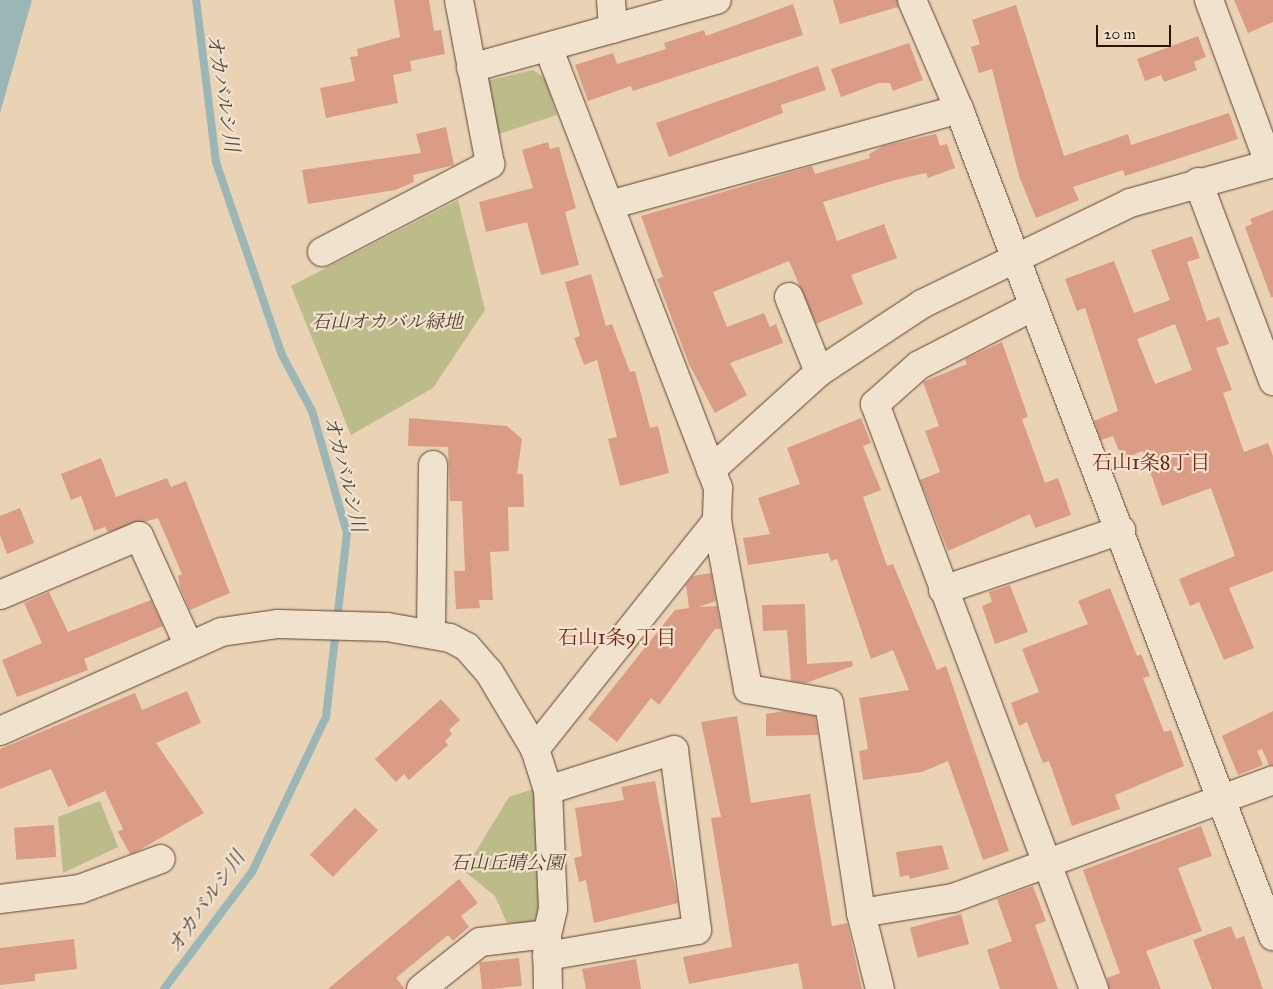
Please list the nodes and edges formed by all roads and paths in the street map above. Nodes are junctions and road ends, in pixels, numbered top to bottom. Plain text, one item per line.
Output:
1 (459, 0) edge
2 (611, 0) edge
3 (717, 0) edge
4 (912, 0) edge
5 (1209, 0) edge
6 (613, 29) junction
7 (548, 47) junction
8 (471, 68) junction
9 (959, 109) junction
10 (1271, 163) edge
11 (1198, 182) junction
12 (609, 205) junction
13 (322, 252) dead end
14 (1016, 256) junction
15 (789, 297) dead end
16 (1034, 306) junction
17 (819, 372) junction
18 (1273, 381) edge
19 (433, 465) dead end
20 (711, 470) junction
21 (717, 521) junction
22 (1121, 530) junction
23 (943, 590) junction
24 (0, 595) edge
25 (431, 633) junction
26 (189, 646) junction
27 (1, 728) edge
28 (534, 749) junction
29 (1273, 780) edge
30 (548, 790) junction
31 (1222, 799) junction
32 (160, 859) dead end
33 (1047, 867) junction
34 (0, 899) edge
35 (861, 913) junction
36 (1273, 936) edge
37 (547, 945) junction
38 (421, 989) edge
39 (548, 989) edge
40 (880, 989) edge
41 (1094, 989) edge

1 - 8 street
2 - 6 street
3 - 6 street
4 - 9 street
5 - 10 street
6 - 7 street
7 - 8 street
7 - 12 street
8 - 13 street
9 - 12 street
9 - 14 street
10 - 11 street
11 - 14 street
11 - 18 street
12 - 20 street
14 - 16 street
14 - 17 street
15 - 17 street
16 - 22 street
16 - 23 street
17 - 20 street
19 - 25 street
20 - 21 street
21 - 28 street
21 - 35 street
22 - 23 street
22 - 31 street
23 - 33 street
24 - 26 street
25 - 26 street
25 - 28 street
26 - 27 street
28 - 30 street
29 - 31 street
30 - 37 street
30 - 37 street
31 - 33 street
31 - 36 street
32 - 34 street
33 - 35 street
33 - 41 street
35 - 40 street
37 - 38 street
37 - 39 street

